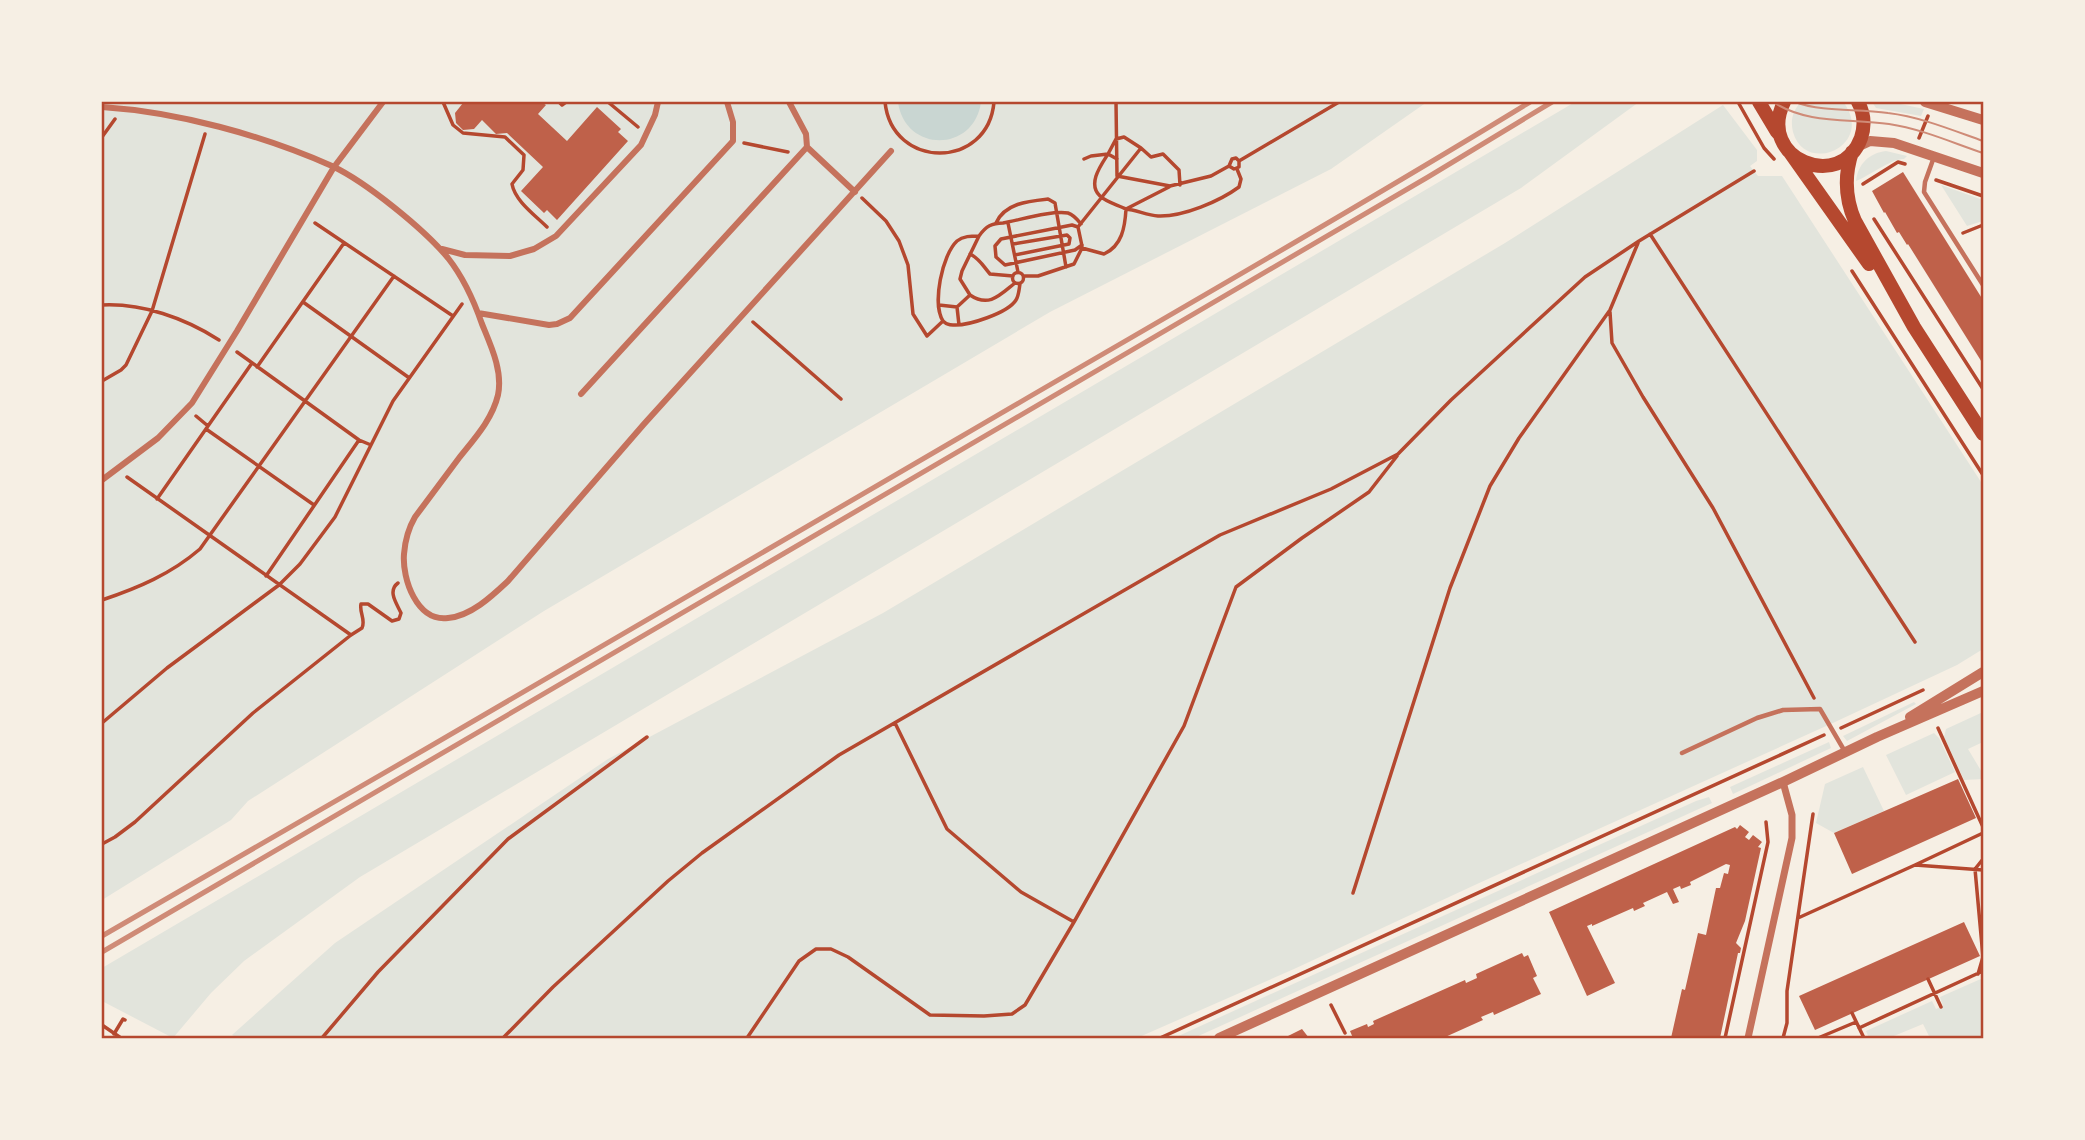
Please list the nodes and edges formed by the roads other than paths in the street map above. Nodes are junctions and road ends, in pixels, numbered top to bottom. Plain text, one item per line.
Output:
1 (129, 102) edge
2 (383, 102) edge
3 (658, 102) edge
4 (727, 102) edge
5 (789, 102) edge
6 (1759, 102) edge
7 (1784, 102) edge
8 (1858, 102) edge
9 (1927, 106) edge
10 (102, 107) edge
11 (123, 108) junction
12 (1983, 120) edge
13 (1785, 145) junction
14 (807, 147) junction
15 (891, 151) dead end
16 (1853, 151) junction
17 (1934, 156) junction
18 (334, 167) junction
19 (1983, 173) edge
20 (855, 192) junction
21 (440, 249) junction
22 (1983, 285) edge
23 (478, 313) junction
24 (1914, 327) junction
25 (581, 394) dead end
26 (1983, 434) edge
27 (102, 480) edge
28 (1983, 672) edge
29 (1983, 691) edge
30 (1877, 737) junction
31 (1845, 752) junction
32 (1682, 753) dead end
33 (1783, 782) junction
34 (1222, 1037) edge
35 (1748, 1038) edge

1 - 11 street
2 - 18 street
3 - 21 street
4 - 23 street
5 - 14 street
6 - 13 main road
7 - 13 main road
8 - 16 main road
9 - 12 street
10 - 11 street
11 - 18 street
13 - 16 main road
13 - 24 main road
14 - 20 street
14 - 25 street
15 - 20 street
16 - 17 street
16 - 24 main road
17 - 19 street
17 - 22 lane
18 - 21 street
18 - 27 street
20 - 23 street
21 - 23 street
24 - 26 main road
28 - 30 street
29 - 30 street
30 - 31 street
31 - 32 lane
31 - 33 street
33 - 34 street
33 - 35 street

